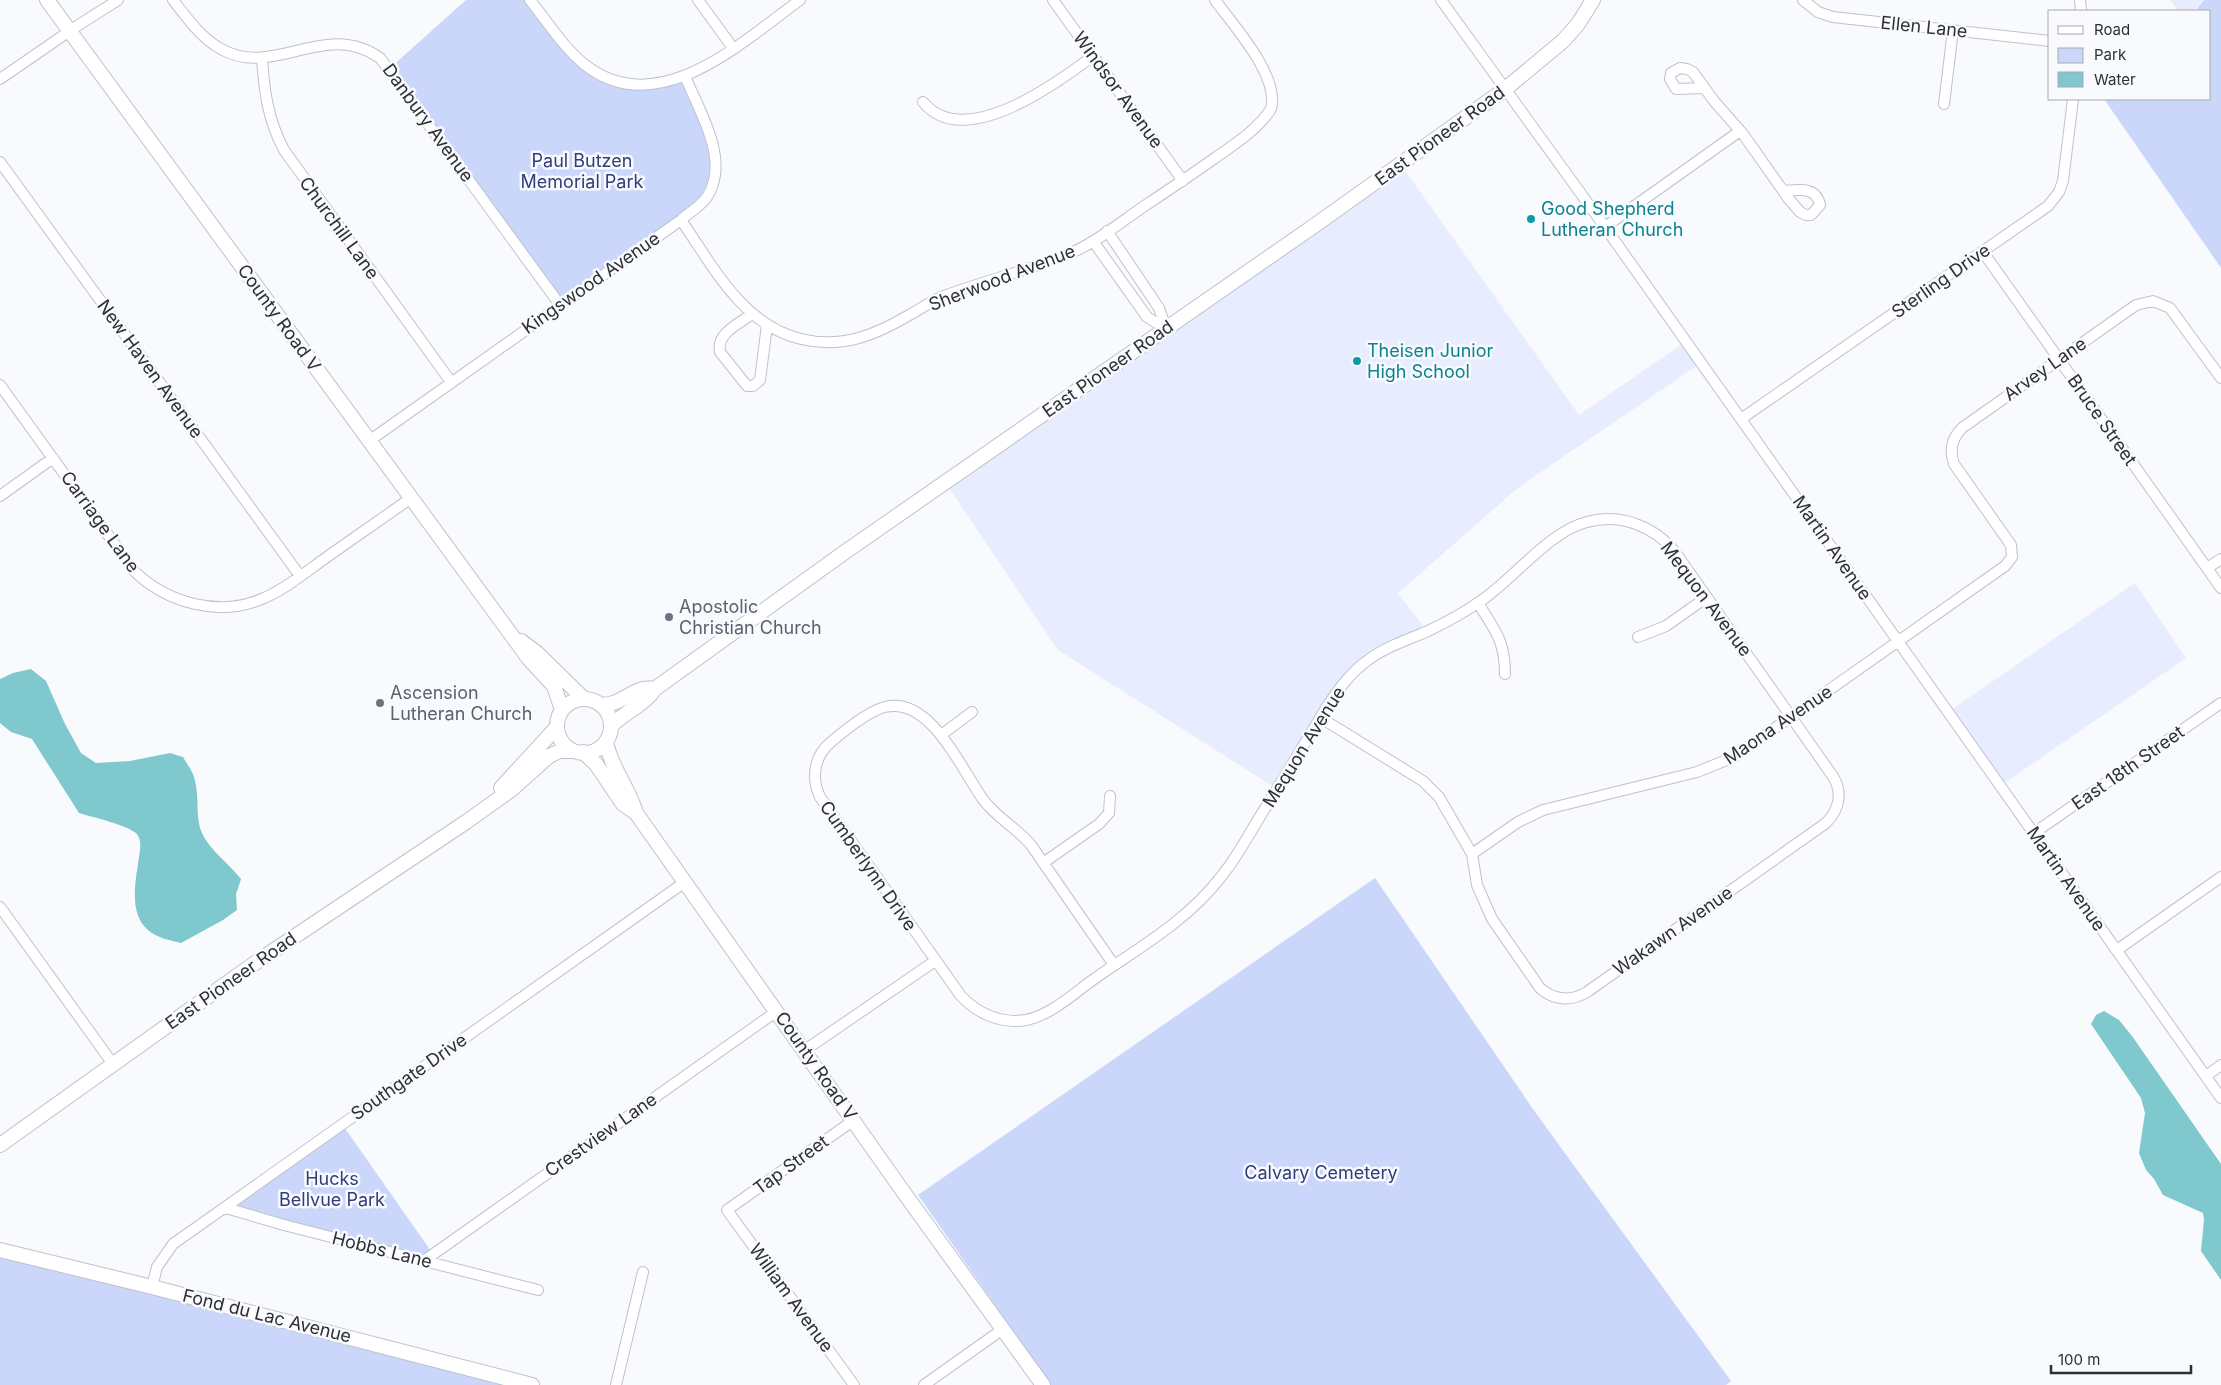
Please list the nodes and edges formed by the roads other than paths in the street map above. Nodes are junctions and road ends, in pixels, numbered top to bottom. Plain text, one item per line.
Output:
1 (47, 0) edge
2 (118, 0) edge
3 (173, 0) edge
4 (530, 0) edge
5 (698, 0) edge
6 (800, 0) edge
7 (1053, 0) edge
8 (1215, 0) edge
9 (1441, 0) edge
10 (1593, 0) edge
11 (1803, 0) edge
12 (70, 30) junction
13 (1953, 30) junction
14 (2048, 41) edge
15 (733, 48) junction
16 (1093, 56) junction
17 (262, 58) junction
18 (685, 76) junction
19 (0, 79) edge
20 (1704, 88) dead end
21 (1504, 90) junction
22 (2073, 100) edge
23 (924, 102) dead end
24 (1944, 104) dead end
25 (1740, 131) junction
26 (0, 162) edge
27 (1183, 180) junction
28 (1784, 191) dead end
29 (681, 220) junction
30 (1605, 227) junction
31 (1107, 231) junction
32 (1092, 241) junction
33 (1983, 252) junction
34 (560, 305) junction
35 (752, 314) junction
36 (767, 325) junction
37 (1166, 329) junction
38 (2059, 359) junction
39 (2221, 378) edge
40 (452, 382) junction
41 (0, 385) edge
42 (1741, 419) junction
43 (370, 441) junction
44 (53, 458) junction
45 (0, 496) edge
46 (411, 498) junction
47 (2008, 540) joint
48 (2221, 559) edge
49 (2207, 568) junction
50 (300, 576) junction
51 (2221, 588) edge
52 (1706, 597) junction
53 (1478, 603) junction
54 (512, 635) junction
55 (1638, 637) dead end
56 (1899, 642) junction
57 (1504, 674) dead end
58 (656, 688) junction
59 (583, 698) junction
60 (2221, 703) edge
61 (602, 705) junction
62 (562, 710) junction
63 (972, 712) dead end
64 (1320, 718) junction
65 (1792, 718) junction
66 (611, 726) junction
67 (557, 727) junction
68 (941, 735) junction
69 (606, 742) junction
70 (578, 752) junction
71 (1110, 796) dead end
72 (636, 813) junction
73 (466, 822) junction
74 (2034, 833) junction
75 (1472, 854) junction
76 (1043, 863) junction
77 (2221, 877) edge
78 (685, 882) junction
79 (0, 907) edge
80 (2117, 950) junction
81 (935, 961) junction
82 (1114, 965) junction
83 (777, 1010) junction
84 (805, 1050) junction
85 (113, 1064) junction
86 (2221, 1066) edge
87 (2206, 1076) junction
88 (2221, 1098) edge
89 (854, 1120) junction
90 (2, 1141) edge
91 (226, 1208) junction
92 (728, 1210) joint
93 (0, 1250) edge
94 (425, 1260) junction
95 (643, 1272) dead end
96 (152, 1287) junction
97 (538, 1290) dead end
98 (1003, 1329) junction
99 (532, 1385) edge
100 (616, 1385) edge
101 (854, 1385) edge
102 (924, 1385) edge
103 (1043, 1385) edge

1 - 12 main road, County Road V
2 - 12 street
3 - 17 street, Danbury Avenue
4 - 18 street
5 - 15 street
6 - 15 street
7 - 16 street, Windsor Avenue
8 - 27 street, Sherwood Avenue
9 - 21 street, Martin Avenue
10 - 21 main road, East Pioneer Road
11 - 13 street, Ellen Lane
12 - 19 street
12 - 43 main road, County Road V
13 - 14 street, Ellen Lane
13 - 24 street
15 - 18 street
16 - 23 street
16 - 27 street, Windsor Avenue
17 - 34 street, Danbury Avenue
17 - 40 street, Churchill Lane
18 - 29 street, Kingswood Avenue
20 - 25 street
21 - 30 street, Martin Avenue
21 - 37 main road, East Pioneer Road
22 - 33 street, Sterling Drive
25 - 28 street
25 - 30 street
26 - 50 street, New Haven Avenue
27 - 31 street, Sherwood Avenue
29 - 34 street, Kingswood Avenue
29 - 35 street, Sherwood Avenue
30 - 42 street, Martin Avenue
31 - 32 street, Sherwood Avenue
31 - 37 street
32 - 36 street, Sherwood Avenue
32 - 37 street
33 - 38 street, Bruce Street
33 - 42 street, Sterling Drive
34 - 40 street, Kingswood Avenue
35 - 36 street, Sherwood Avenue
35 - 36 street
37 - 58 main road, East Pioneer Road
38 - 39 street, Arvey Lane
38 - 47 street, Arvey Lane
38 - 49 street, Bruce Street
40 - 43 street, Kingswood Avenue
41 - 44 street, Carriage Lane
42 - 56 street, Martin Avenue
43 - 46 main road, County Road V
44 - 45 street
44 - 50 street, Carriage Lane
46 - 50 street, Carriage Lane
46 - 54 main road, County Road V
47 - 56 street, Maona Avenue
48 - 49 street
49 - 51 street, Bruce Street
52 - 53 street, Mequon Avenue
52 - 55 street
52 - 65 street, Mequon Avenue
53 - 57 street
53 - 64 street, Mequon Avenue
54 - 59 main road, County Road V
54 - 62 main road, County Road V
56 - 65 street, Maona Avenue
56 - 74 street, Martin Avenue
58 - 61 main road, East Pioneer Road
58 - 66 main road
59 - 61 main road
59 - 62 main road
60 - 74 street, East 18th Street
61 - 66 main road
62 - 67 main road
63 - 68 street
64 - 75 street
64 - 82 street, Mequon Avenue
65 - 75 street, Maona Avenue
65 - 75 street, Wakawn Avenue
66 - 69 main road
67 - 70 main road
67 - 73 main road
68 - 76 street, Cumberlynn Drive
68 - 81 street, Cumberlynn Drive
69 - 70 main road
69 - 72 main road
70 - 72 main road, County Road V
70 - 73 main road
71 - 76 street
72 - 78 main road, County Road V
73 - 85 main road, East Pioneer Road
74 - 80 street, Martin Avenue
76 - 82 street, Cumberlynn Drive
77 - 80 street
78 - 83 main road, County Road V
78 - 91 street, Southgate Drive
79 - 85 street
80 - 87 street, Martin Avenue
81 - 82 street, Mequon Avenue
81 - 84 street
83 - 84 main road, County Road V
83 - 94 street, Crestview Lane
84 - 89 main road, County Road V
85 - 90 main road, East Pioneer Road
86 - 87 street
87 - 88 street, Martin Avenue
89 - 92 street, Tap Street
89 - 98 main road, County Road V
91 - 94 street, Hobbs Lane
91 - 96 street, Southgate Drive
92 - 101 street, William Avenue
93 - 96 main road, Fond du Lac Avenue
94 - 97 street, Hobbs Lane
95 - 100 street
96 - 99 main road, Fond du Lac Avenue
98 - 102 street
98 - 103 main road, County Road V

